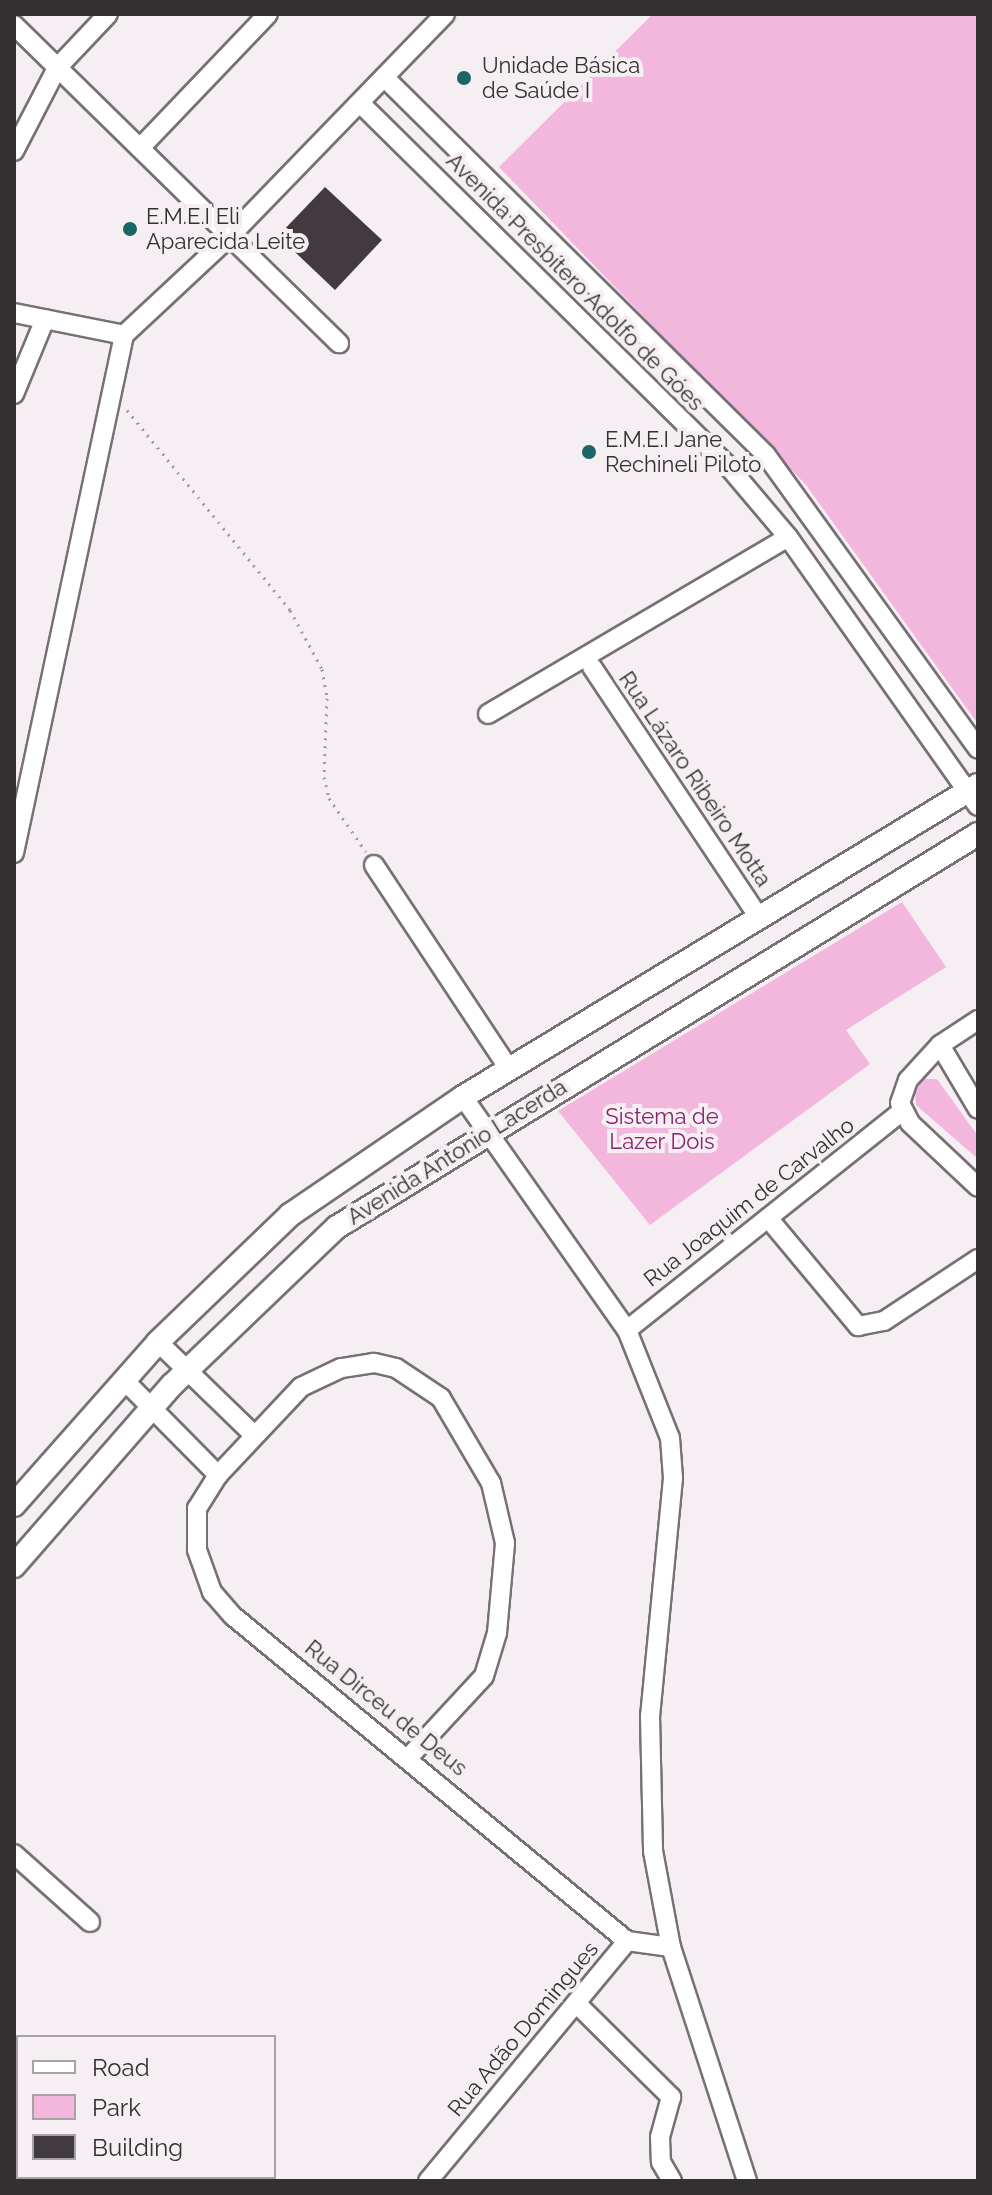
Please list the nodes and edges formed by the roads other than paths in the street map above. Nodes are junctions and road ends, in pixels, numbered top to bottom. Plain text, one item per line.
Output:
1 (108, 14) edge
2 (268, 14) edge
3 (445, 14) edge
4 (14, 25) edge
5 (57, 68) junction
6 (384, 77) junction
7 (361, 104) junction
8 (140, 148) junction
9 (14, 151) edge
10 (230, 236) junction
11 (14, 313) edge
12 (45, 319) junction
13 (124, 335) junction
14 (339, 343) dead end
15 (14, 394) edge
16 (788, 537) junction
17 (592, 667) dead end
18 (488, 714) dead end
19 (978, 749) edge
20 (975, 794) edge
21 (978, 834) edge
22 (14, 853) edge
23 (374, 865) road end
24 (759, 917) junction
25 (978, 1020) edge
26 (940, 1045) junction
27 (509, 1069) junction
28 (463, 1097) junction
29 (901, 1107) junction
30 (978, 1109) edge
31 (486, 1132) junction
32 (978, 1187) edge
33 (768, 1218) junction
34 (978, 1259) edge
35 (627, 1330) junction
36 (158, 1342) junction
37 (187, 1370) junction
38 (124, 1380) junction
39 (152, 1407) junction
40 (254, 1435) junction
41 (218, 1475) junction
42 (14, 1505) edge
43 (14, 1566) edge
44 (409, 1757) junction
45 (14, 1854) edge
46 (90, 1922) dead end
47 (627, 1941) junction
48 (671, 1947) junction
49 (576, 2003) junction
50 (428, 2181) edge
51 (672, 2181) edge
52 (747, 2181) edge

1 - 5 street
2 - 8 street
3 - 6 street
4 - 5 street
5 - 8 street
5 - 9 street
6 - 7 street
6 - 19 street, Avenida Presbítero Adolfo de Góes
7 - 10 street
7 - 16 street, Avenida Presbítero Adolfo de Góes
8 - 10 street
10 - 13 street
10 - 14 street
11 - 12 street
12 - 13 street
12 - 15 street
13 - 22 street
16 - 18 street
16 - 20 street, Avenida Presbítero Adolfo de Góes
17 - 24 street, Rua Lázaro Ribeiro Motta
20 - 24 main road, Avenida Antonio Lacerda
21 - 31 main road, Avenida Antonio Lacerda
23 - 27 street
24 - 27 main road, Avenida Antonio Lacerda
25 - 26 street
26 - 29 street
26 - 30 street
27 - 28 main road, Avenida Antonio Lacerda
28 - 31 street
28 - 36 main road, Avenida Antonio Lacerda
29 - 32 street
29 - 33 street, Rua Joaquim de Carvalho
31 - 35 street
31 - 37 main road, Avenida Antonio Lacerda
33 - 34 street
33 - 35 street, Rua Joaquim de Carvalho
35 - 48 street
36 - 37 street
36 - 38 main road, Avenida Antonio Lacerda
37 - 39 main road, Avenida Antonio Lacerda
37 - 40 street
38 - 39 street
38 - 42 main road, Avenida Antonio Lacerda
39 - 41 street
39 - 43 main road, Avenida Antonio Lacerda
40 - 41 street, Rua Dirceu de Deus
40 - 44 street, Rua Dirceu de Deus
41 - 44 street, Rua Dirceu de Deus
44 - 47 street, Rua Dirceu de Deus
45 - 46 street
47 - 48 street, Rua Adão Domingues
47 - 49 street, Rua Adão Domingues
48 - 52 street
49 - 50 street, Rua Adão Domingues
49 - 51 street

